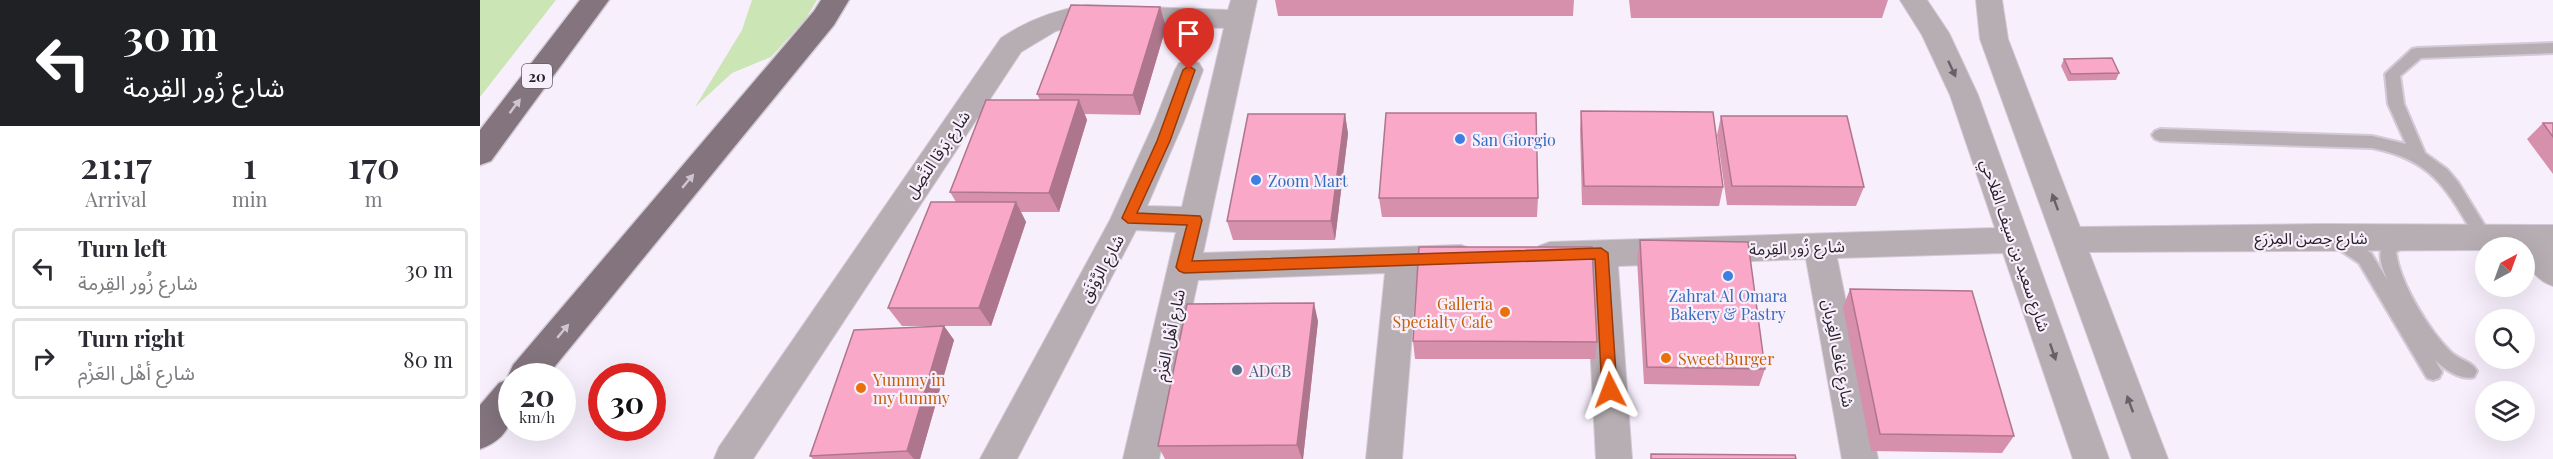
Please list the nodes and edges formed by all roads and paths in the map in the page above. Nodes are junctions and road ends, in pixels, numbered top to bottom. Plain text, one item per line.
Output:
1 (595, 0) edge
2 (849, 0) edge
3 (1913, 0) edge
4 (1931, 0) edge
5 (1974, 0) edge
6 (1989, 0) edge
7 (829, 9) edge
8 (1242, 9) edge
9 (1935, 33) junction
10 (1994, 39) junction
11 (2553, 48) edge
12 (1189, 70) dead end
13 (2160, 135) dead end
14 (480, 153) edge
15 (2417, 153) junction
16 (1128, 218) junction
17 (1195, 220) junction
18 (2322, 237) junction
19 (2405, 237) junction
20 (2475, 237) edge
21 (2484, 237) edge
22 (2541, 238) edge
23 (2014, 240) junction
24 (2069, 240) junction
25 (1819, 246) junction
26 (1601, 253) junction
27 (1519, 256) edge
28 (1484, 257) edge
29 (1402, 260) junction
30 (1184, 267) junction
31 (2553, 273) edge
32 (537, 363) edge
33 (2468, 371) dead end
34 (2433, 372) dead end
35 (498, 411) edge
36 (480, 432) edge
37 (732, 459) edge
38 (998, 459) edge
39 (1141, 459) edge
40 (1384, 459) edge
41 (1614, 459) edge
42 (1860, 459) edge
43 (2091, 459) edge
44 (2150, 459) edge

14 -> 1 main road, 20
2 - 7 main road
3 - 9 street, شارع سعيد بن سيف الفلاحي
4 - 9 street, شارع سعيد بن سيف الفلاحي
5 - 10 street
6 - 10 street
32 -> 7 main road
8 - 17 street, شارع أهْل العَزْم
8 - 37 street, شارع بَرقا النِّصِل
9 -> 23 street, شارع سعيد بن سيف الفلاحي
24 -> 10 street
11 - 15 lane
12 - 16 street, شارع الرَّوْنَق
13 - 15 lane
15 - 21 lane
16 - 17 street
16 - 38 street, شارع الرَّوْنَق
17 - 30 street, شارع أهْل العَزْم
18 - 19 street, شارع حِصن المِزرَع
18 - 24 street, شارع حِصن المِزرَع
18 - 34 lane
19 - 20 street, شارع حِصن المِزرَع
19 - 33 lane
22 - 31 street
23 - 25 street, شارع زُور القِرمة
23 -> 43 street, شارع سعيد بن سيف الفلاحي
44 -> 24 street
25 - 26 street, شارع زُور القِرمة
25 - 42 street, شارع غاف الغِربان
26 - 27 street, شارع زُور القِرمة
26 - 41 street
28 - 29 street
29 - 30 street
29 - 40 street
30 - 39 street, شارع أهْل العَزْم
35 - 36 main road

